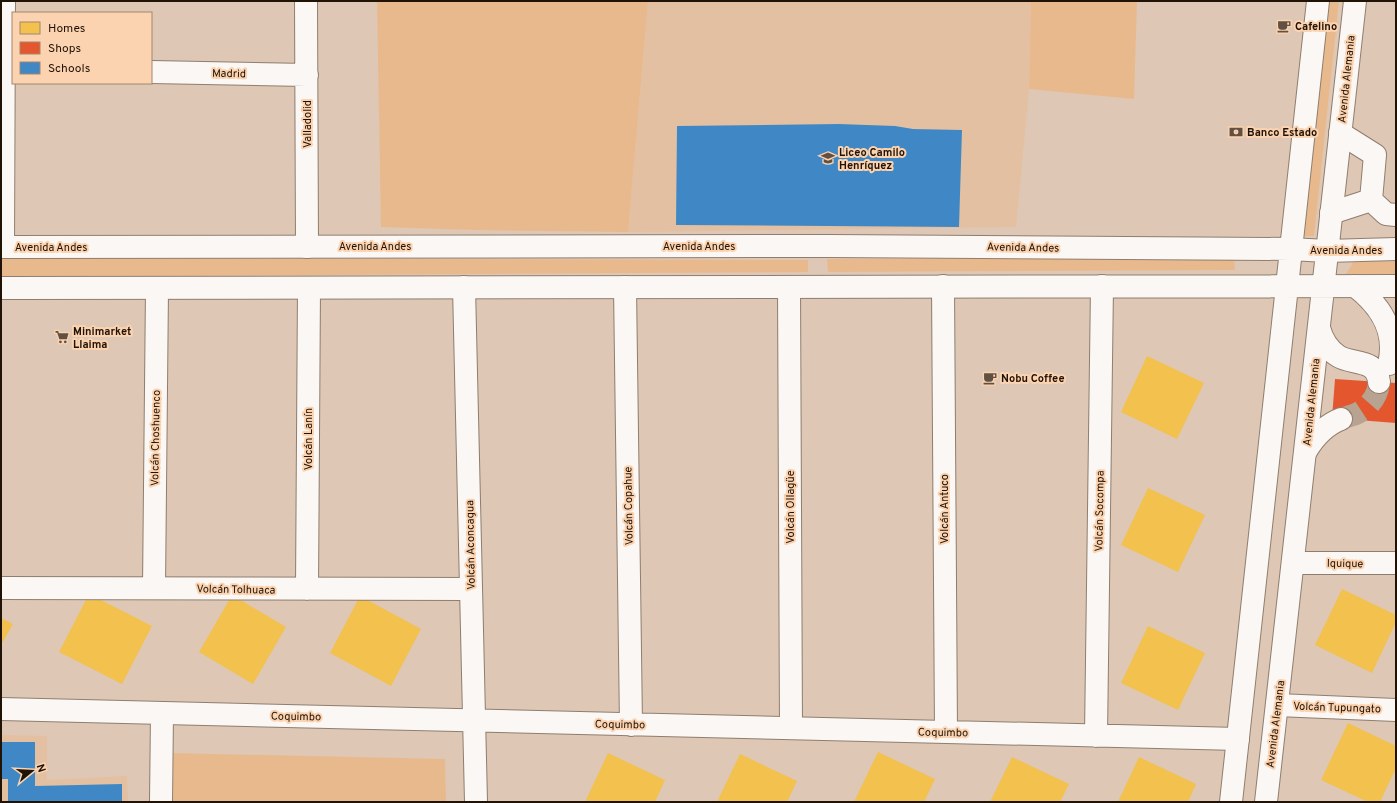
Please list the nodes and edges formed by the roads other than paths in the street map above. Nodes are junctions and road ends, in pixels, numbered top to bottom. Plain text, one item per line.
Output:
1 (4, 1) edge
2 (306, 1) edge
3 (1318, 1) edge
4 (1355, 1) edge
5 (8, 70) edge
6 (152, 72) edge
7 (307, 75) junction
8 (1340, 133) junction
9 (1371, 200) junction
10 (1331, 213) junction
11 (1396, 215) edge
12 (2, 247) edge
13 (308, 247) junction
14 (1290, 249) junction
15 (1396, 250) edge
16 (1327, 251) junction
17 (942, 286) junction
18 (1102, 286) junction
19 (1288, 286) junction
20 (1324, 286) junction
21 (1355, 286) junction
22 (1396, 286) edge
23 (464, 287) junction
24 (625, 287) junction
25 (789, 287) junction
26 (1, 288) edge
27 (157, 288) junction
28 (309, 288) junction
29 (1319, 328) junction
30 (1386, 370) edge
31 (1341, 419) tunnel mouth
32 (1306, 451) junction
33 (1293, 563) junction
34 (1396, 563) edge
35 (1, 588) edge
36 (154, 588) junction
37 (307, 589) junction
38 (471, 589) junction
39 (1277, 706) junction
40 (1, 709) edge
41 (1396, 710) edge
42 (162, 713) junction
43 (474, 721) junction
44 (631, 725) junction
45 (791, 728) junction
46 (946, 732) junction
47 (1096, 736) junction
48 (1238, 739) junction
49 (1270, 763) junction
50 (161, 802) edge
51 (476, 802) edge
52 (1231, 802) edge
53 (1266, 802) edge

1 - 5 street
2 - 7 street, Valladolid
3 - 14 street
4 - 8 street, Avenida Alemania
5 - 12 street
6 - 7 street, Madrid
7 - 13 street, Valladolid
8 - 9 street
8 - 10 street, Avenida Alemania
9 - 10 street
9 - 11 street
10 - 16 street, Avenida Alemania
12 - 13 street, Avenida Andes
13 - 14 street, Avenida Andes
14 - 16 street, Avenida Andes
14 - 19 street
15 - 16 street, Avenida Andes
16 - 20 street, Avenida Alemania
17 - 18 street
17 - 25 street
17 - 46 street, Volcán Antuco
18 - 19 street
18 - 47 street, Volcán Socompa
19 - 20 street
19 - 48 street
20 - 21 street
20 - 29 street, Avenida Alemania
21 - 22 street
21 - 30 street
23 - 24 street
23 - 28 street
23 - 38 street, Volcán Aconcagua
24 - 25 street
24 - 44 street, Volcán Copahue
25 - 45 street, Volcán Ollagüe
26 - 27 street
27 - 28 street
27 - 36 street, Volcán Choshuenco
28 - 37 street, Volcán Lanín
29 - 30 street
29 - 32 street, Avenida Alemania
31 - 32 street
32 - 33 street, Avenida Alemania
33 - 34 street, Iquique
33 - 39 street, Avenida Alemania
35 - 36 street, Volcán Tolhuaca
36 - 37 street, Volcán Tolhuaca
37 - 38 street, Volcán Tolhuaca
38 - 43 street, Volcán Aconcagua
39 - 41 street, Volcán Tupungato
39 - 49 street, Avenida Alemania
40 - 42 street, Coquimbo
42 - 43 street, Coquimbo
42 - 50 street
43 - 44 street, Coquimbo
43 - 51 street, Volcán Aconcagua
44 - 45 street, Coquimbo
45 - 46 street, Coquimbo
46 - 47 street, Coquimbo
47 - 48 street, Coquimbo
48 - 49 street
48 - 52 street
49 - 53 street, Avenida Alemania

